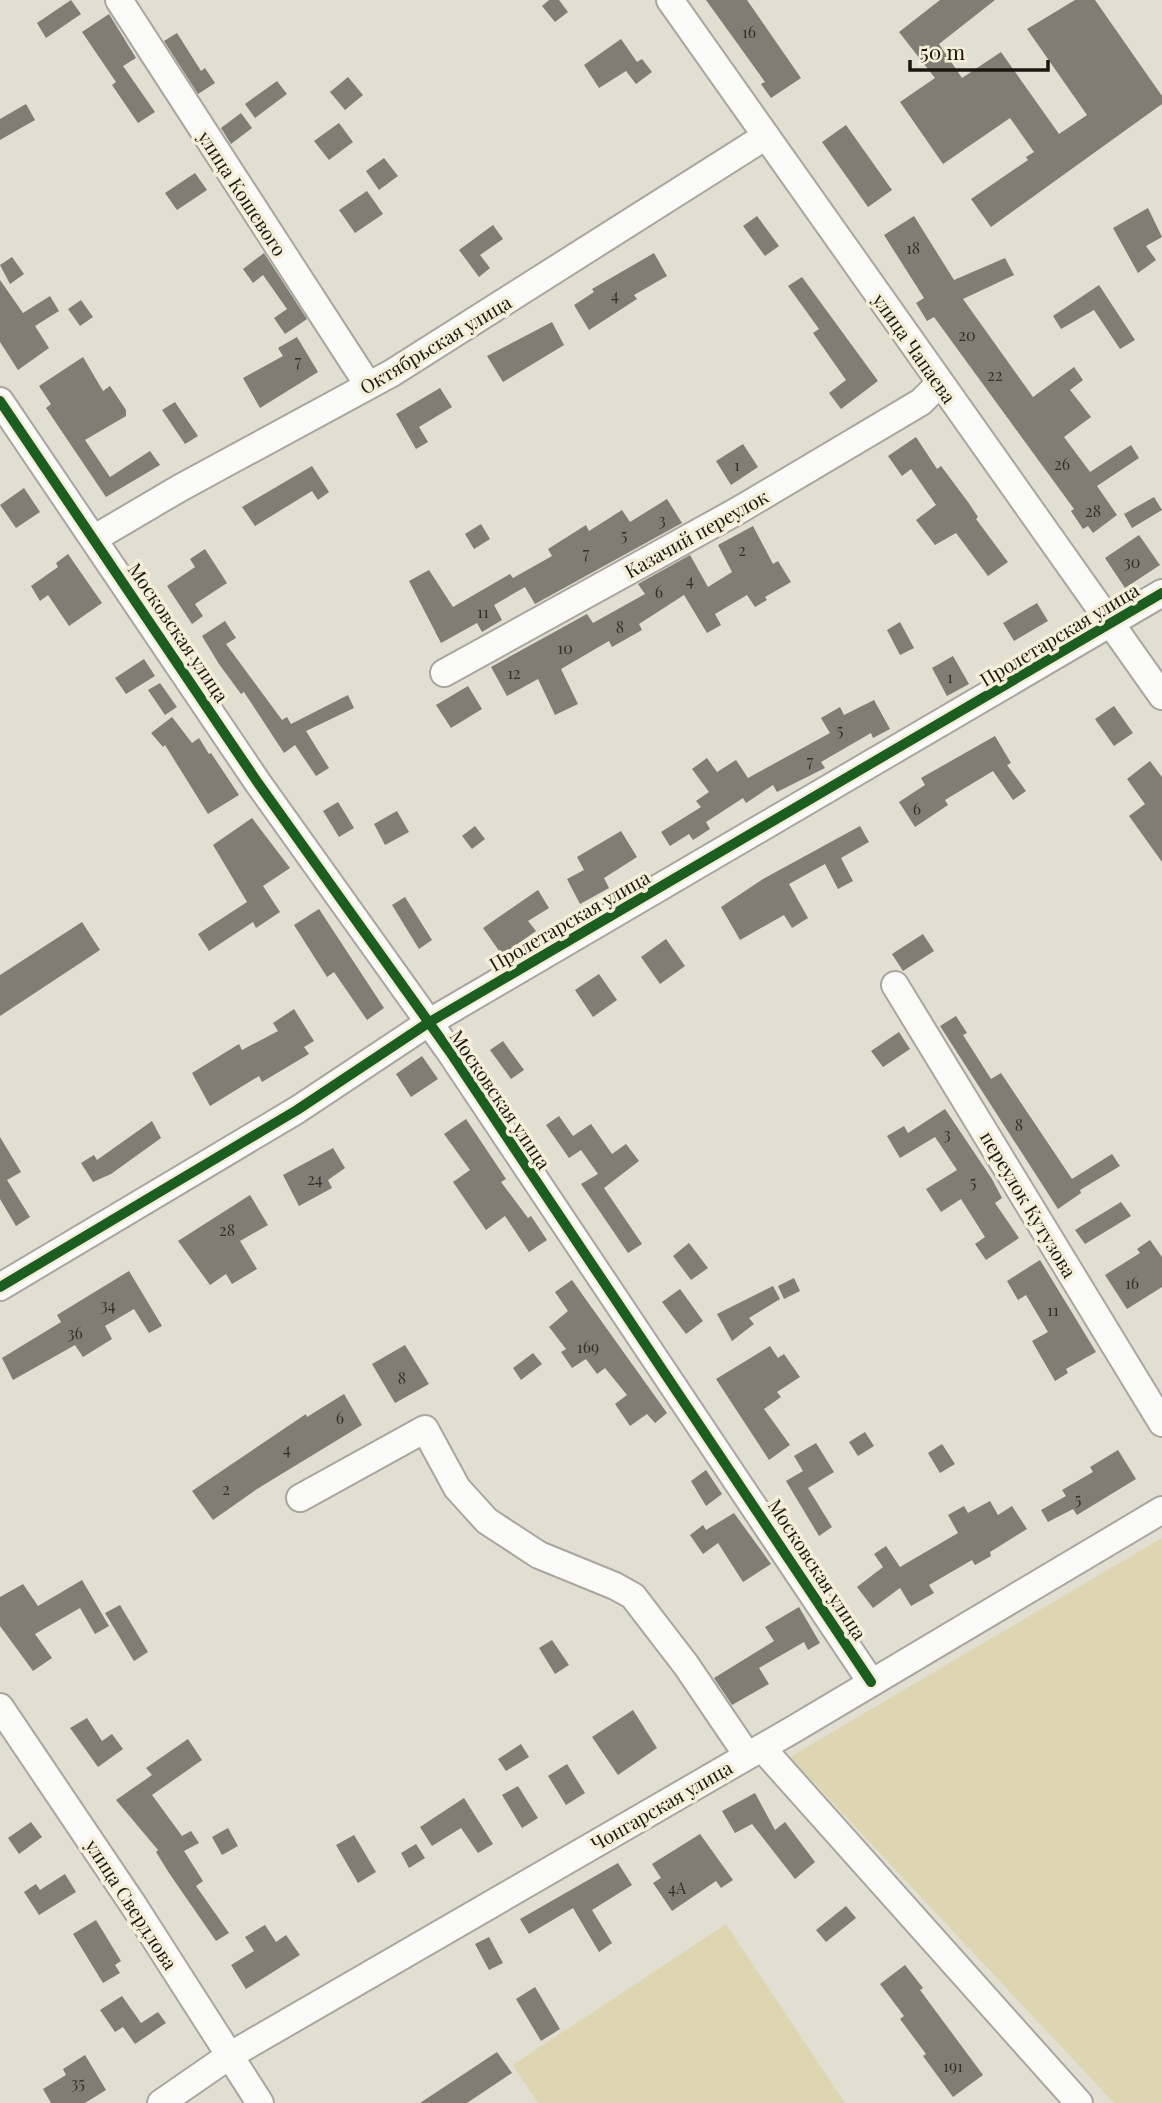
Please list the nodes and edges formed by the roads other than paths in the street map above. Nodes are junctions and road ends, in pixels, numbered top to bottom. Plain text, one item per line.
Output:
1 (119, 0) edge
2 (670, 0) edge
3 (766, 136) junction
4 (940, 383) junction
5 (368, 385) junction
6 (0, 401) edge
7 (95, 538) junction
8 (1162, 593) edge
9 (1111, 625) junction
10 (444, 673) dead end
11 (1162, 696) edge
12 (895, 985) dead end
13 (428, 1023) junction
14 (0, 1287) edge
15 (1162, 1423) edge
16 (300, 1498) dead end
17 (1162, 1510) edge
18 (871, 1682) junction
19 (0, 1707) edge
20 (755, 1751) junction
21 (229, 2056) junction
22 (162, 2103) edge
23 (260, 2103) edge
24 (1079, 2103) edge

1 - 5 street, улица Кошевого
2 - 3 street, улица Чапаева
3 - 4 street, улица Чапаева
3 - 5 street, Октябрьская улица
4 - 9 street, улица Чапаева
4 - 10 street, Казачий переулок
5 - 7 street, Октябрьская улица
6 - 7 street, Московская улица
7 - 13 street, Московская улица
8 - 9 street, Пролетарская улица
9 - 11 street, улица Чапаева
9 - 13 street, Пролетарская улица
12 - 15 street, переулок Кутузова
13 - 14 street, Пролетарская улица
13 - 18 street, Московская улица
16 - 20 street
17 - 18 street, Чонгарская улица
18 - 20 street, Чонгарская улица
19 - 21 street, улица Свердлова
20 - 21 street, Чонгарская улица
20 - 24 street
21 - 22 street, Чонгарская улица
21 - 23 street, улица Свердлова

